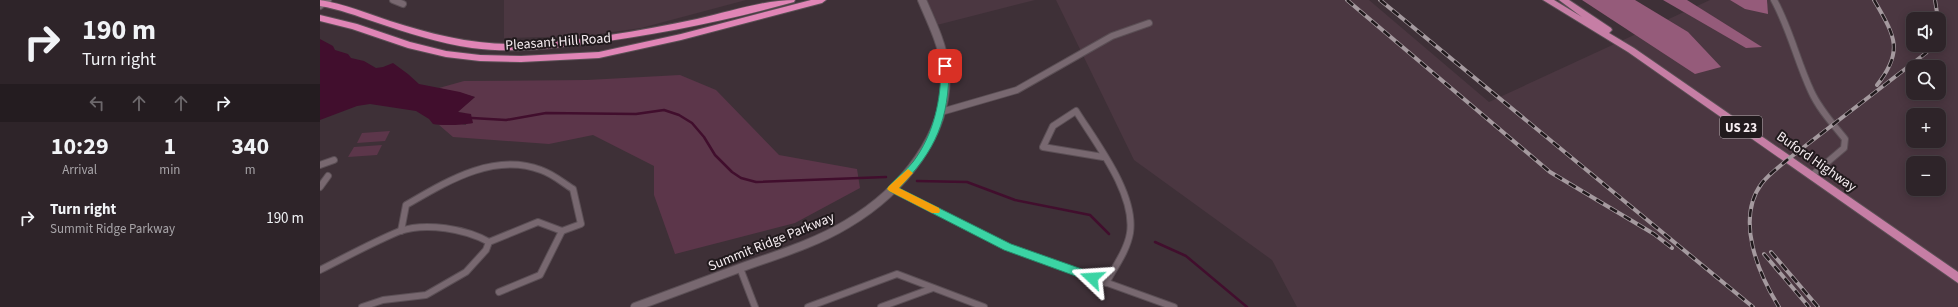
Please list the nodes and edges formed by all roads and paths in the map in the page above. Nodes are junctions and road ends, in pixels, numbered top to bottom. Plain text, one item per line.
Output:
1 (392, 0) edge
2 (791, 0) edge
3 (822, 0) edge
4 (922, 0) edge
5 (1547, 0) edge
6 (1563, 0) edge
7 (1774, 0) edge
8 (323, 3) edge
9 (403, 4) dead end
10 (320, 18) edge
11 (1149, 23) dead end
12 (1618, 42) junction
13 (941, 112) junction
14 (1103, 157) junction
15 (334, 160) dead end
16 (320, 165) edge
17 (328, 176) dead end
18 (1811, 176) junction
19 (320, 187) edge
20 (892, 189) junction
21 (401, 231) junction
22 (562, 231) junction
23 (489, 242) junction
24 (740, 268) junction
25 (320, 270) edge
26 (1958, 278) edge
27 (1106, 282) junction
28 (933, 288) junction
29 (499, 292) dead end
30 (362, 307) edge
31 (635, 307) edge
32 (755, 307) edge
33 (808, 307) edge
34 (881, 307) edge
35 (984, 307) edge
36 (1174, 307) edge

1 - 9 street
2 - 8 highway, Pleasant Hill Road
3 - 10 highway, Pleasant Hill Road
4 - 13 street, Summit Ridge Parkway
5 - 12 main road, Buford Highway / US 23
6 - 12 main road, Buford Highway / US 23
7 - 18 street
11 - 13 street
12 - 18 main road, Buford Highway / US 23
13 - 20 street, Summit Ridge Parkway
14 - 14 street
14 - 27 street
15 - 16 street
17 - 19 street
18 - 26 main road, Buford Highway / US 23
20 - 24 street, Summit Ridge Parkway
20 - 27 street
21 - 22 street
21 - 23 street
21 - 25 street
22 - 23 street
22 - 29 street
23 - 30 street
24 - 31 street, Summit Ridge Parkway
24 - 32 street
27 - 36 street
28 - 33 street
28 - 34 street
28 - 35 street

